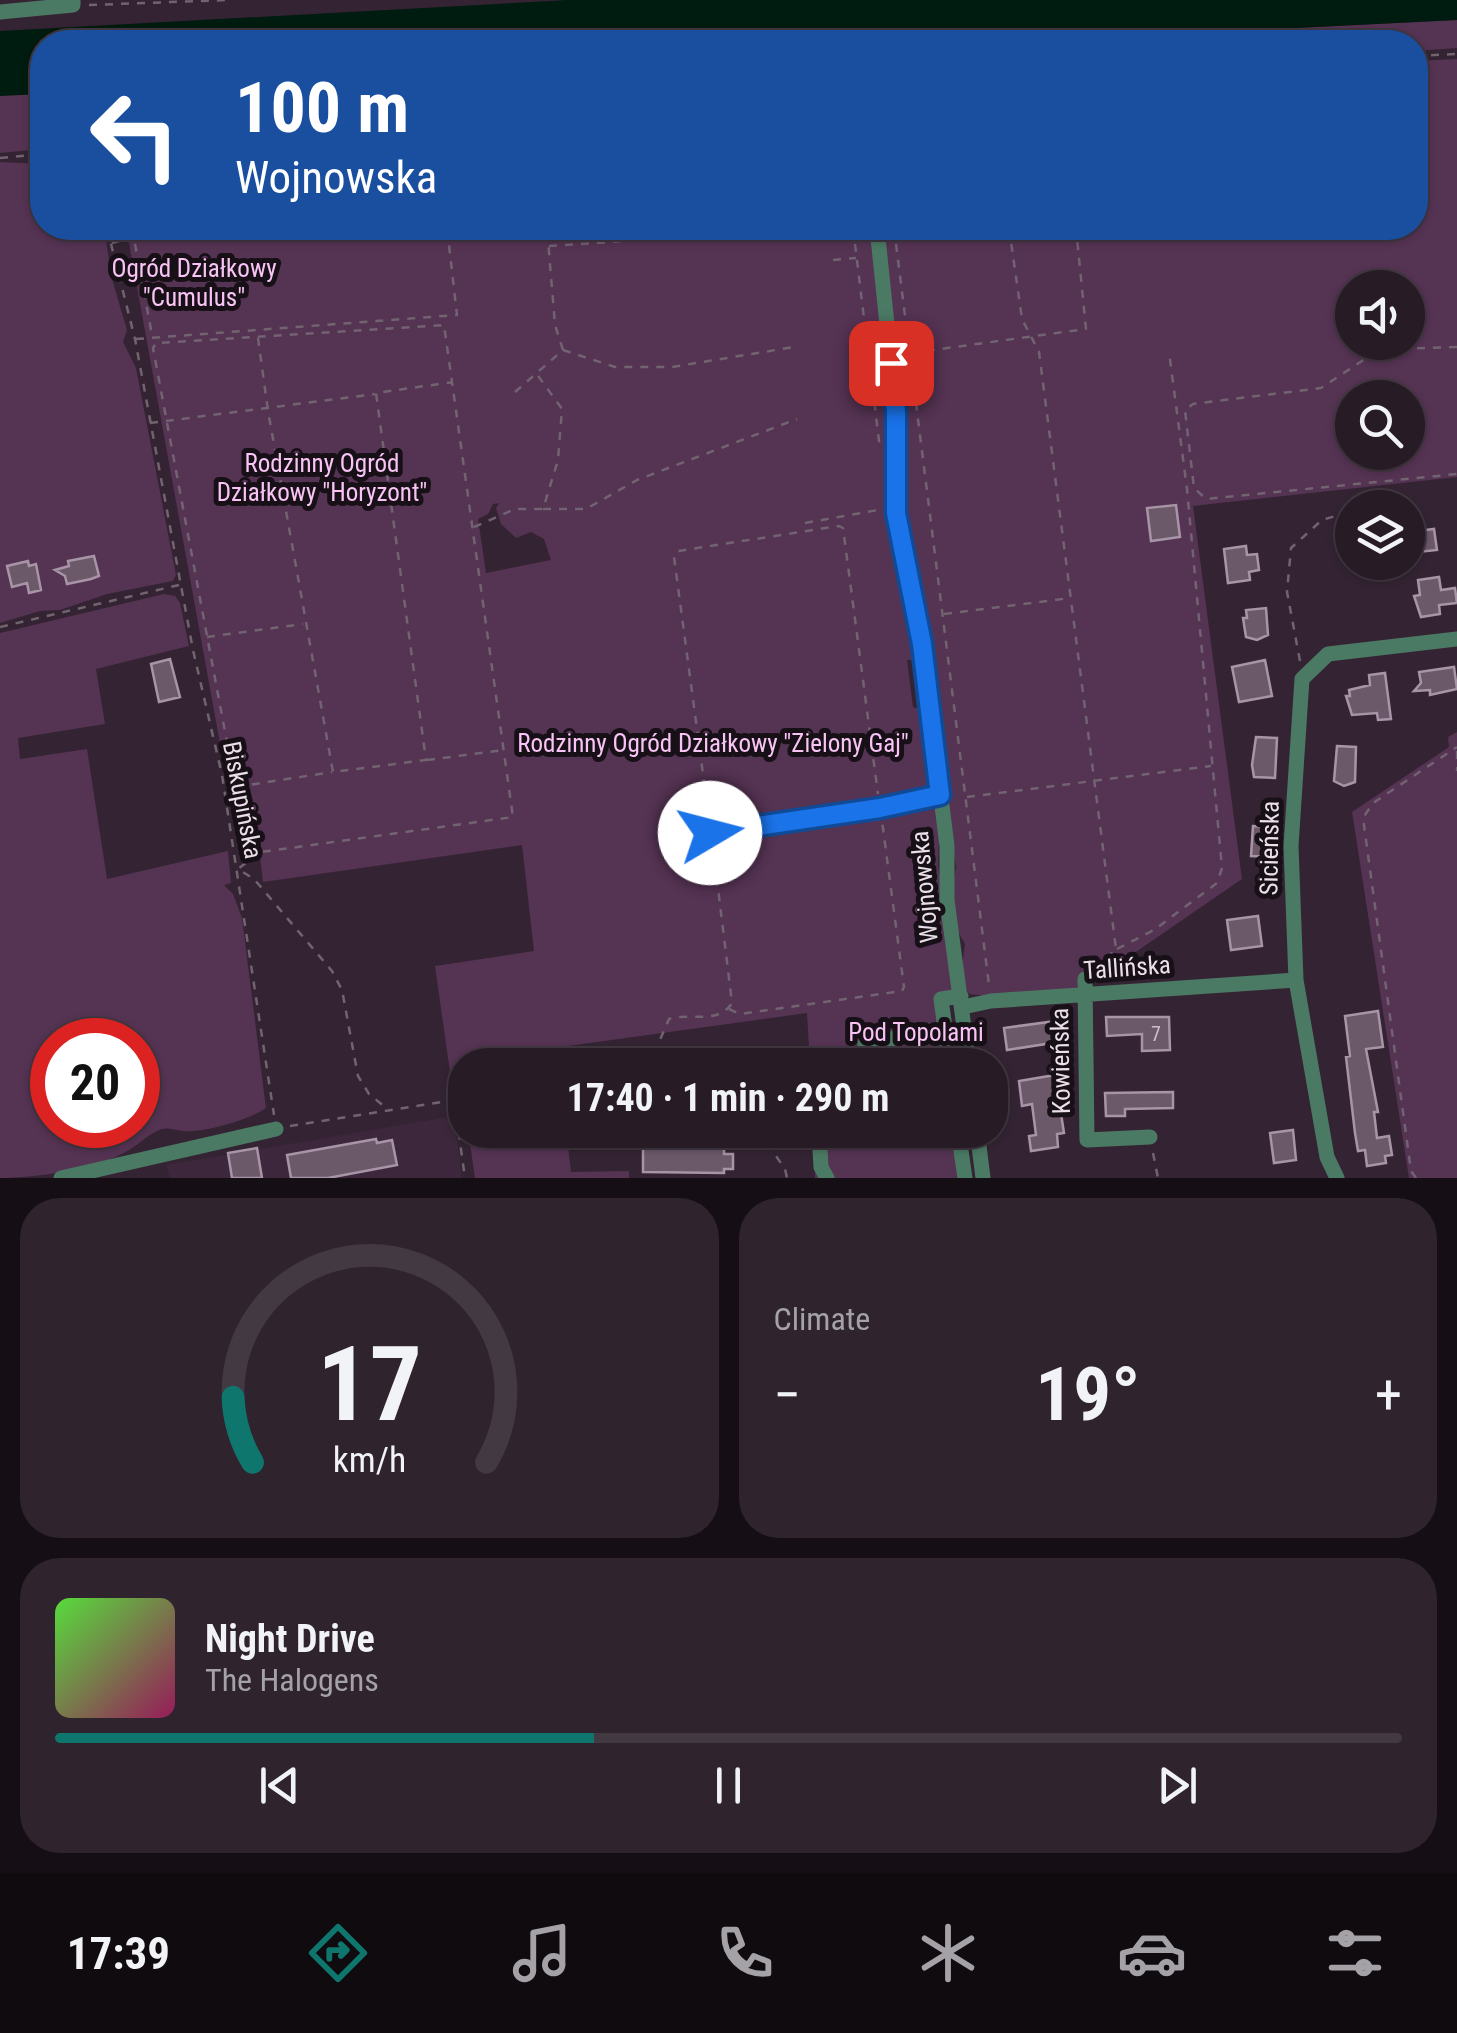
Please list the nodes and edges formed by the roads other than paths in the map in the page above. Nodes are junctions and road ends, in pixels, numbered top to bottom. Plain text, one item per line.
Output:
1 (73, 2) edge
2 (0, 12) edge
3 (878, 240) edge
4 (1457, 639) edge
5 (940, 795) junction
6 (710, 833) road end
7 (1296, 980) junction
8 (1084, 987) junction
9 (962, 1002) junction
10 (946, 1028) junction
11 (865, 1044) dead end
12 (948, 1048) edge
13 (968, 1048) edge
14 (276, 1128) road end
15 (1150, 1137) road end
16 (820, 1148) edge
17 (961, 1148) edge
18 (979, 1148) edge
19 (61, 1178) edge
20 (827, 1178) edge
21 (965, 1178) edge
22 (983, 1178) edge
23 (1337, 1178) edge

1 - 2 street
3 - 5 street, Wojnowska
4 - 7 street, Sicieńska
5 - 6 street
5 - 9 street, Wojnowska
7 - 8 street, Tallińska
7 - 23 street, Sicieńska
8 - 9 street, Tallińska
8 - 15 street, Kowieńska
9 - 10 street, Tallińska
9 - 13 street, Wojnowska
10 - 11 street
10 - 12 street
14 - 19 street
16 - 20 street
17 - 21 street
18 - 22 street

